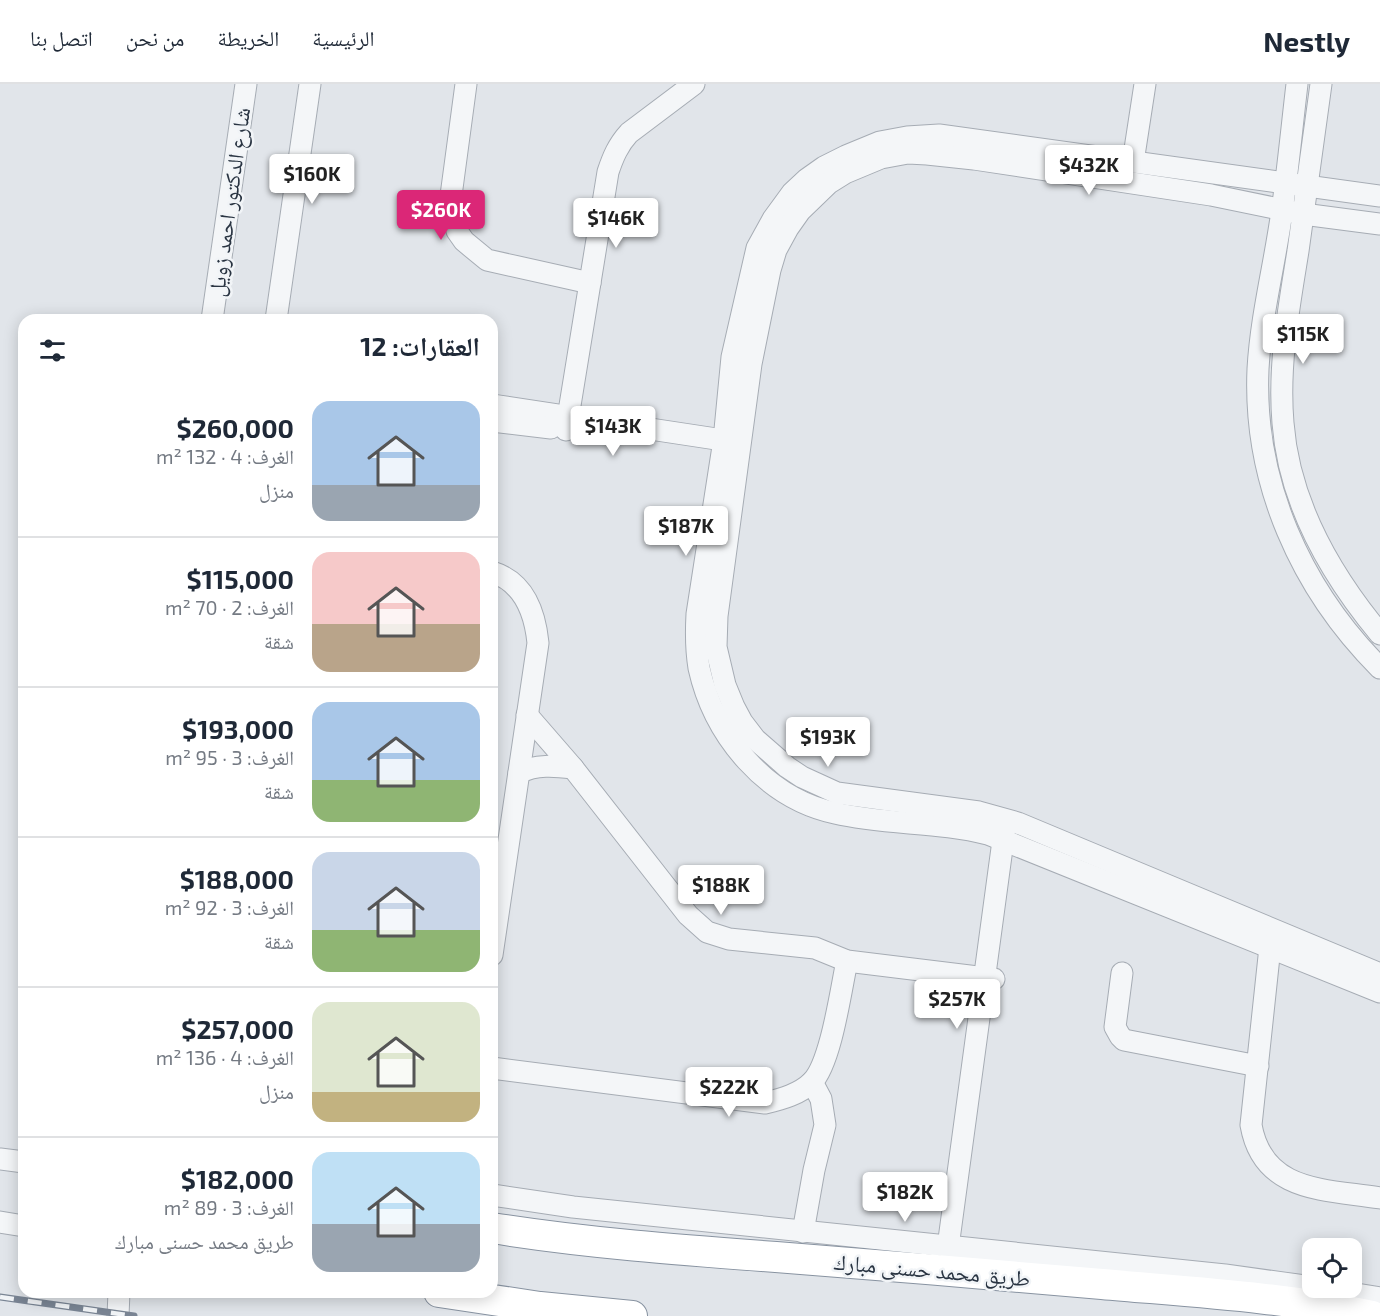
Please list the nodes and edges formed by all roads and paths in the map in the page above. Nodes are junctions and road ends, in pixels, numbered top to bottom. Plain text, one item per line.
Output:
1 (246, 84) edge
2 (310, 84) edge
3 (466, 84) edge
4 (694, 84) edge
5 (1145, 84) edge
6 (1297, 84) edge
7 (1321, 84) edge
8 (1133, 162) junction
9 (1284, 184) junction
10 (1307, 187) junction
11 (1380, 196) edge
12 (1282, 210) junction
13 (1303, 214) junction
14 (1380, 224) edge
15 (590, 283) junction
16 (213, 314) edge
17 (277, 314) edge
18 (498, 406) edge
19 (498, 421) edge
20 (567, 423) junction
21 (731, 448) junction
22 (498, 574) edge
23 (1380, 634) edge
24 (1380, 668) edge
25 (527, 715) junction
26 (573, 768) junction
27 (519, 773) junction
28 (1010, 832) junction
29 (498, 915) edge
30 (1277, 940) junction
31 (847, 961) junction
32 (1122, 973) dead end
33 (1380, 974) edge
34 (989, 978) junction
35 (1380, 992) edge
36 (1258, 1065) junction
37 (498, 1069) edge
38 (812, 1082) junction
39 (0, 1159) edge
40 (18, 1161) edge
41 (498, 1197) edge
42 (1380, 1198) edge
43 (0, 1222) edge
44 (18, 1225) edge
45 (498, 1229) edge
46 (803, 1232) junction
47 (955, 1248) junction
48 (1302, 1285) edge
49 (1362, 1295) edge
50 (119, 1298) edge
51 (480, 1298) edge
52 (1380, 1298) edge
53 (118, 1316) edge
54 (632, 1316) edge
55 (1372, 1316) edge

1 - 16 street, شارع الدكتور احمد زويل
2 - 17 street
3 - 15 street
4 - 15 street
5 - 8 street
6 - 9 street
7 - 10 street
8 - 9 street
8 - 21 street
9 - 10 street
9 - 12 street
10 - 11 street
10 - 13 street
12 - 13 street
12 - 21 street
12 - 24 street
13 - 14 street
13 - 23 street
15 - 20 street
18 - 20 street
19 - 20 street
20 - 21 street
21 - 28 street
22 - 25 street
25 - 26 street
25 - 27 street
26 - 27 street
26 - 31 street
27 - 29 street
28 - 30 street
28 - 34 street
30 - 33 street
30 - 35 street
30 - 36 street
31 - 34 street
31 - 38 street
32 - 36 street
34 - 47 street
36 - 42 street
37 - 38 street
38 - 46 street
39 - 40 street
41 - 46 street
43 - 44 street
45 - 55 highway, طريق محمد حسنى مبارك
46 - 47 street
47 - 48 street
49 - 52 street
50 - 53 street
51 - 54 highway

